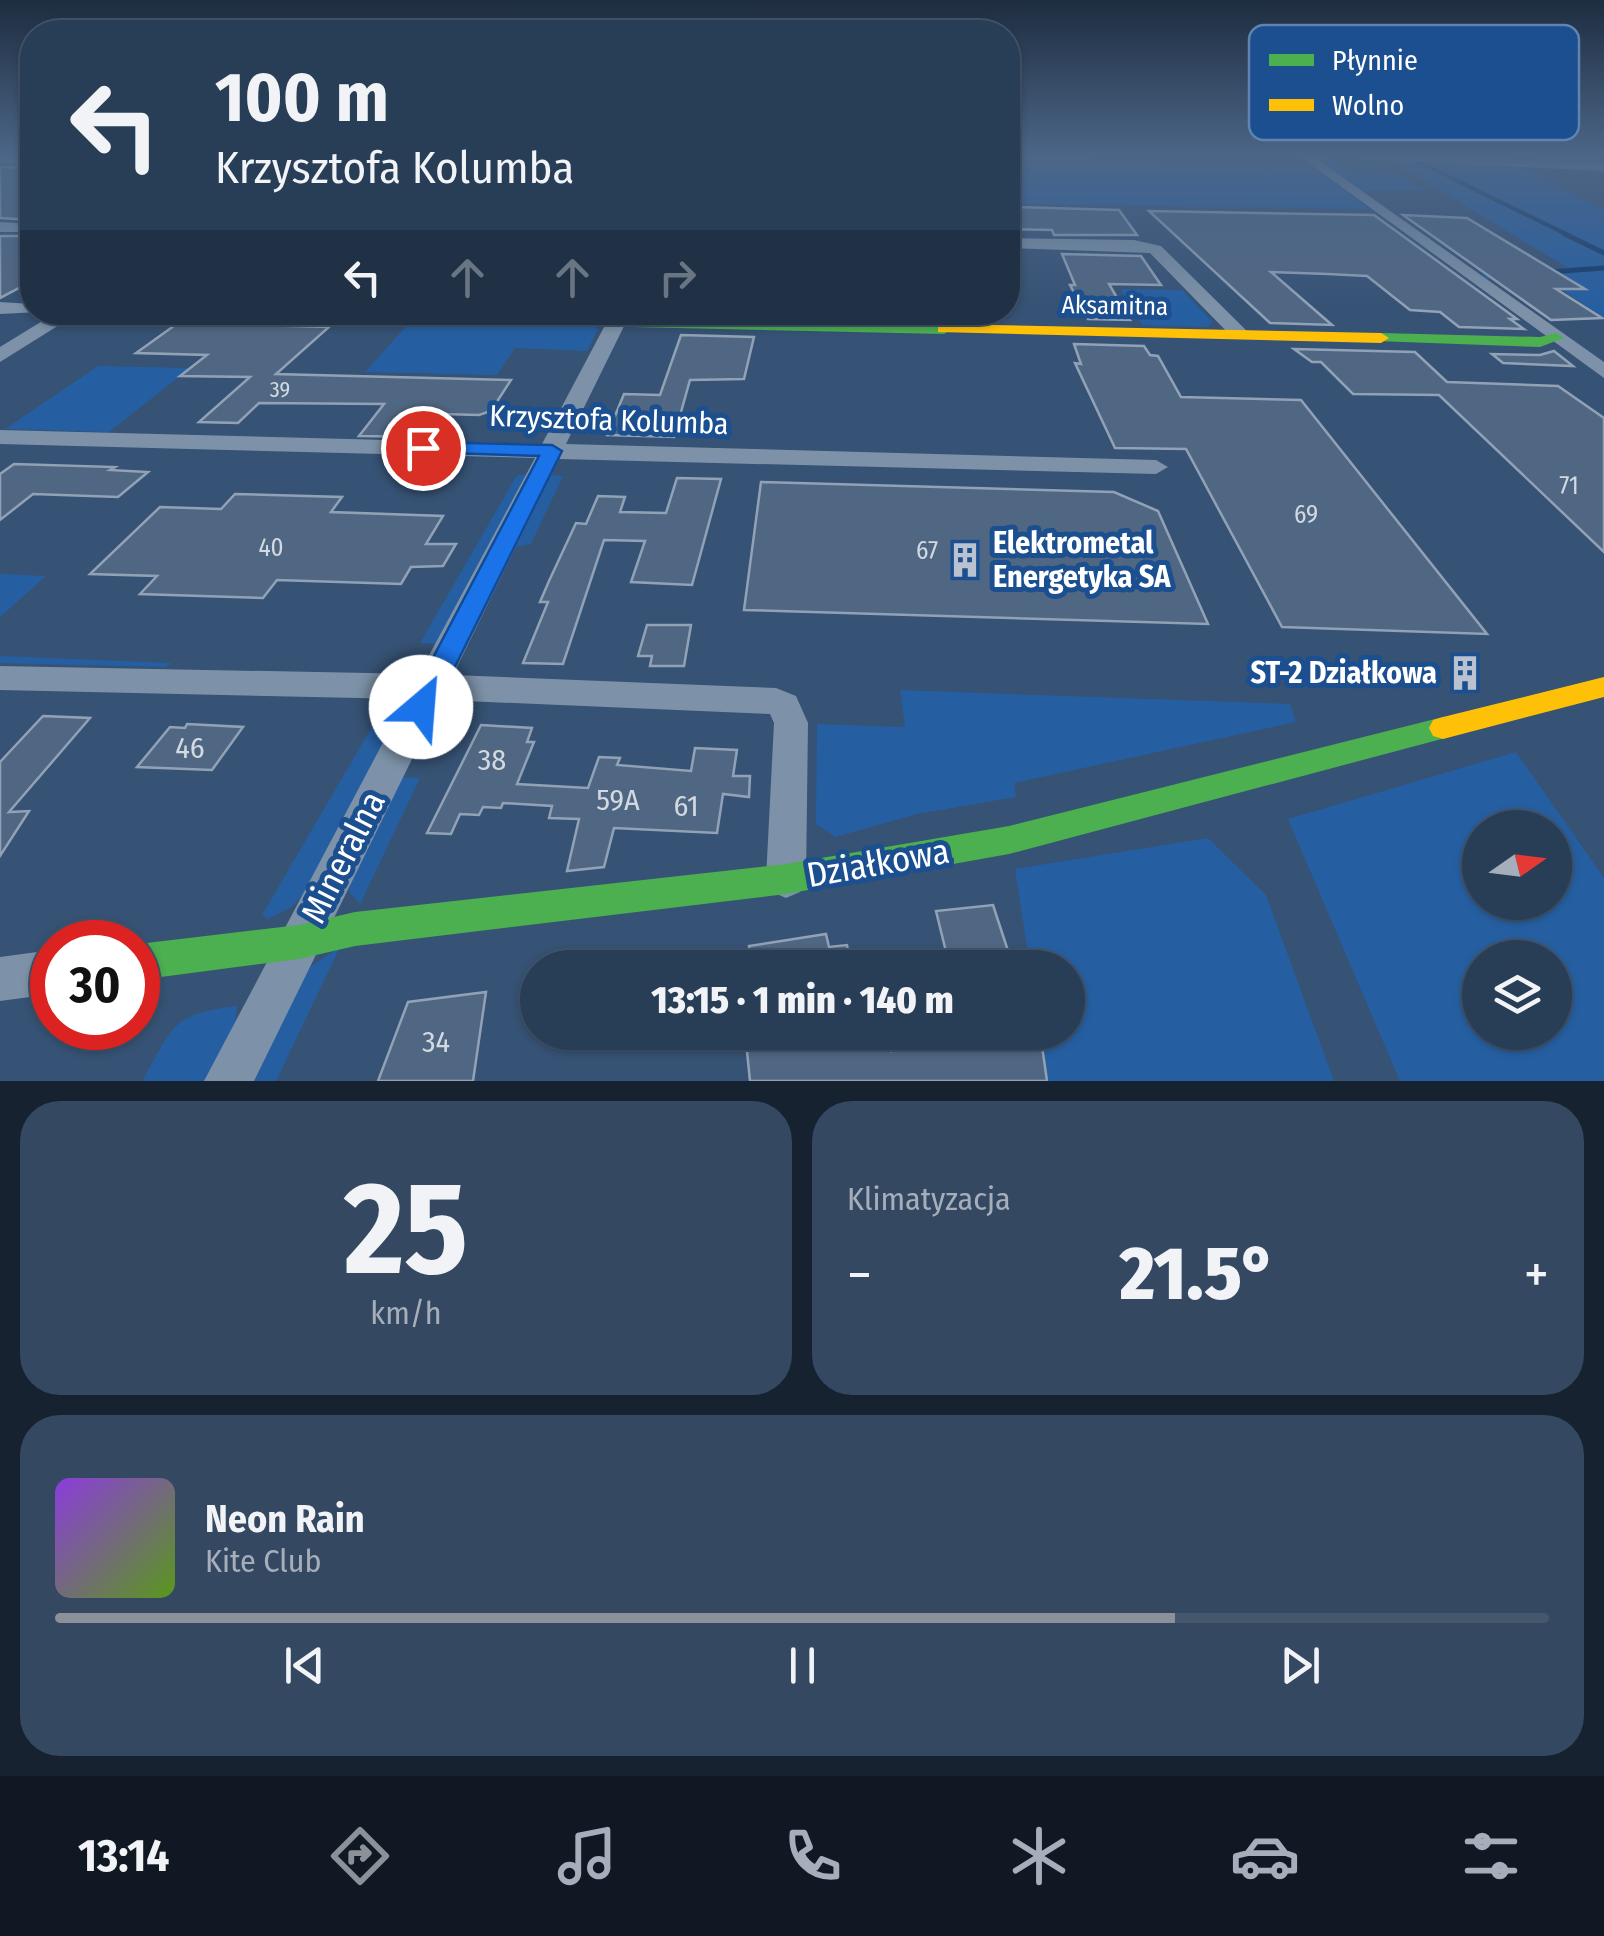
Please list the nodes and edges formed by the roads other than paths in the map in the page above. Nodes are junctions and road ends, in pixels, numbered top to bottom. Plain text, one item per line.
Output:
1 (1374, 205) edge
2 (1020, 242) edge
3 (49, 325) edge
4 (616, 325) edge
5 (912, 325) edge
6 (1241, 334) junction
7 (1556, 338) junction
8 (0, 356) edge
9 (1604, 372) edge
10 (0, 436) edge
11 (552, 451) junction
12 (1156, 467) dead end
13 (0, 678) edge
14 (431, 687) junction
15 (1604, 688) edge
16 (786, 879) junction
17 (299, 942) junction
18 (160, 959) edge
19 (30, 975) edge
20 (0, 979) edge
21 (228, 1081) edge

1 - 7 street
2 - 6 street
3 - 8 street
4 - 11 street, Mineralna
5 - 6 street, Aksamitna
6 - 7 street, Aksamitna
7 - 9 street
10 - 11 street, Krzysztofa Kolumba
11 - 12 street, Krzysztofa Kolumba
11 - 14 street, Mineralna
13 - 14 street
14 - 16 street
14 - 17 street, Mineralna
15 - 16 street, Działkowa
16 - 17 street, Działkowa
17 - 18 street, Działkowa
17 - 21 street, Mineralna
19 - 20 street

